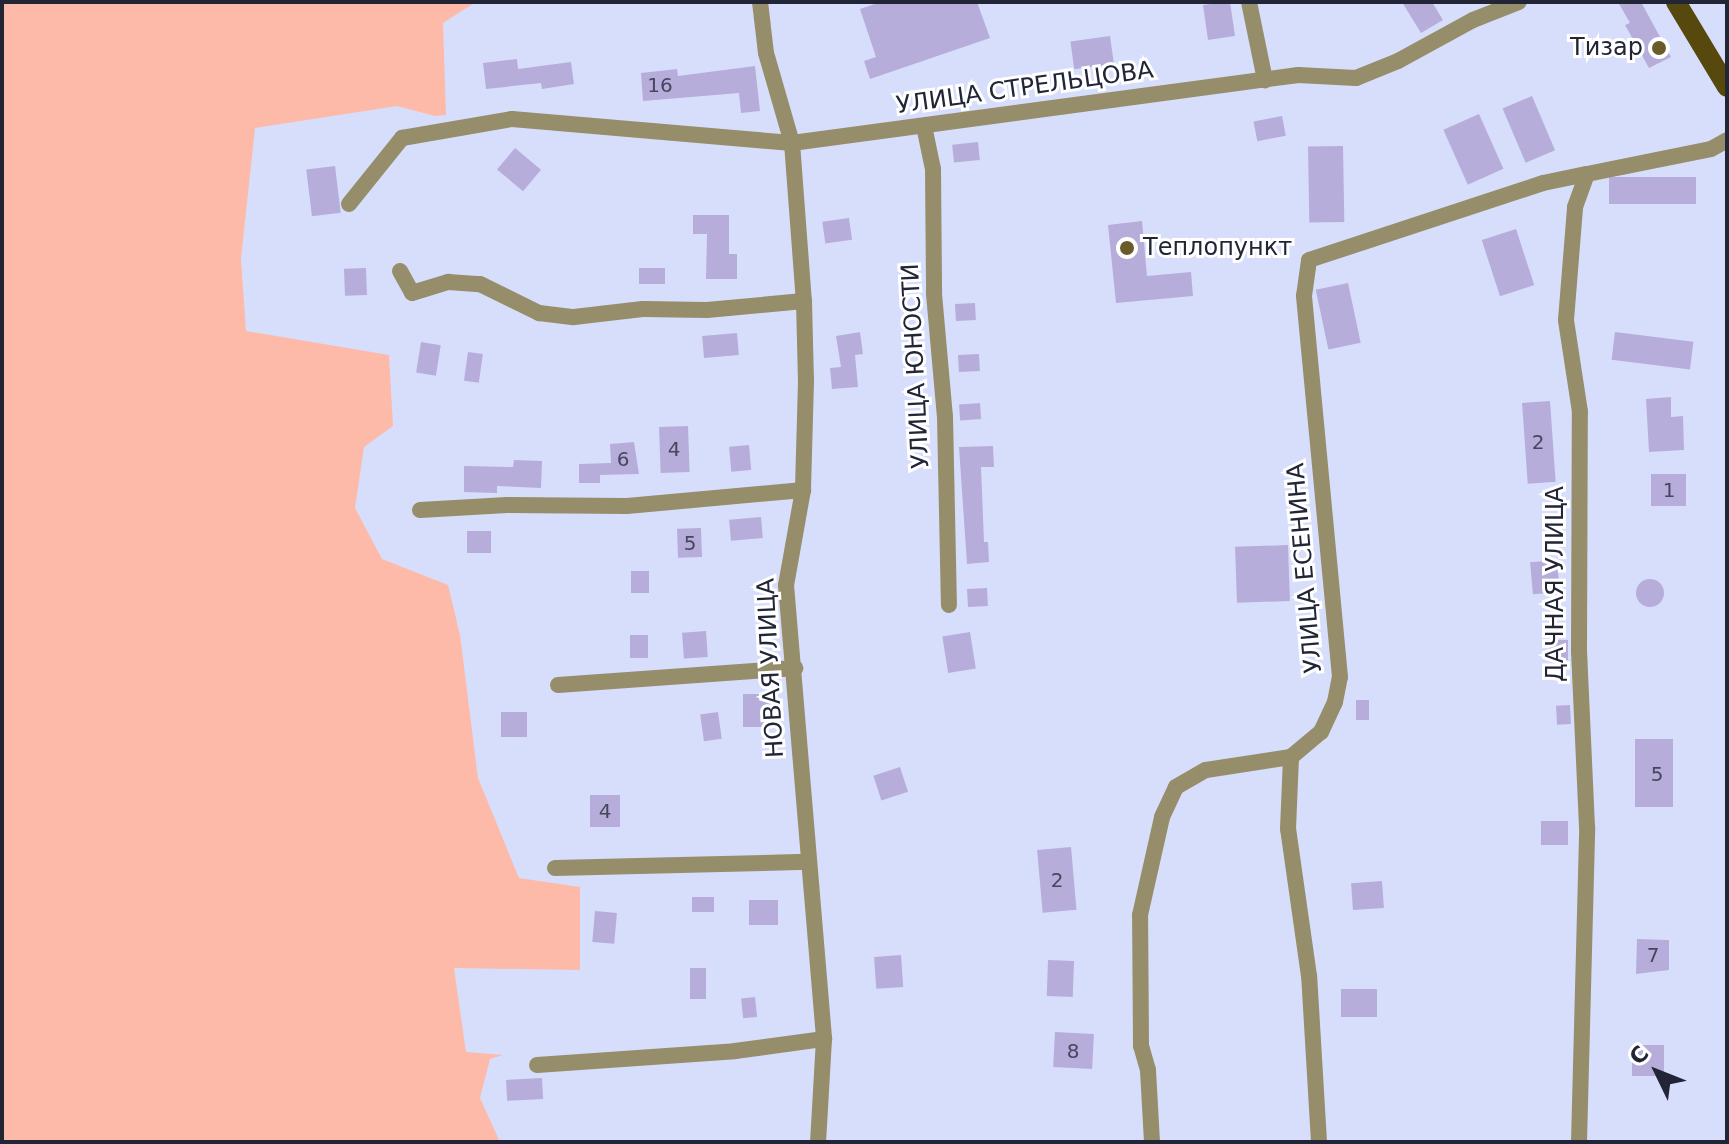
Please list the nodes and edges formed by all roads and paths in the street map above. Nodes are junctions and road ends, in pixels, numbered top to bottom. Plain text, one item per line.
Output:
1 (760, 2) edge
2 (1249, 2) edge
3 (1519, 2) edge
4 (1676, 2) edge
5 (1265, 80) junction
6 (1727, 87) edge
7 (924, 126) junction
8 (1727, 140) edge
9 (792, 143) junction
10 (1587, 174) junction
11 (349, 204) dead end
12 (400, 271) dead end
13 (804, 301) junction
14 (803, 490) junction
15 (420, 510) dead end
16 (949, 605) dead end
17 (795, 668) junction
18 (558, 685) dead end
19 (1291, 757) junction
20 (807, 862) junction
21 (555, 868) dead end
22 (824, 1039) junction
23 (537, 1065) dead end
24 (818, 1142) edge
25 (1152, 1142) edge
26 (1319, 1142) edge
27 (1579, 1142) edge

1 - 9 street, НОВАЯ УЛИЦА
2 - 5 street
3 - 5 street, УЛИЦА СТРЕЛЬЦОВА
4 - 6 main road
5 - 7 street, УЛИЦА СТРЕЛЬЦОВА
7 - 9 street, УЛИЦА СТРЕЛЬЦОВА
7 - 16 street, УЛИЦА ЮНОСТИ
8 - 10 street
9 - 11 street, УЛИЦА СТРЕЛЬЦОВА
9 - 13 street, НОВАЯ УЛИЦА
10 - 19 street, УЛИЦА ЕСЕНИНА
10 - 27 street, ДАЧНАЯ УЛИЦА
12 - 13 street
13 - 14 street, НОВАЯ УЛИЦА
14 - 15 street
14 - 17 street, НОВАЯ УЛИЦА
17 - 18 street
17 - 20 street, НОВАЯ УЛИЦА
19 - 25 street
19 - 26 street
20 - 21 street
20 - 22 street, НОВАЯ УЛИЦА
22 - 23 street
22 - 24 street, НОВАЯ УЛИЦА

